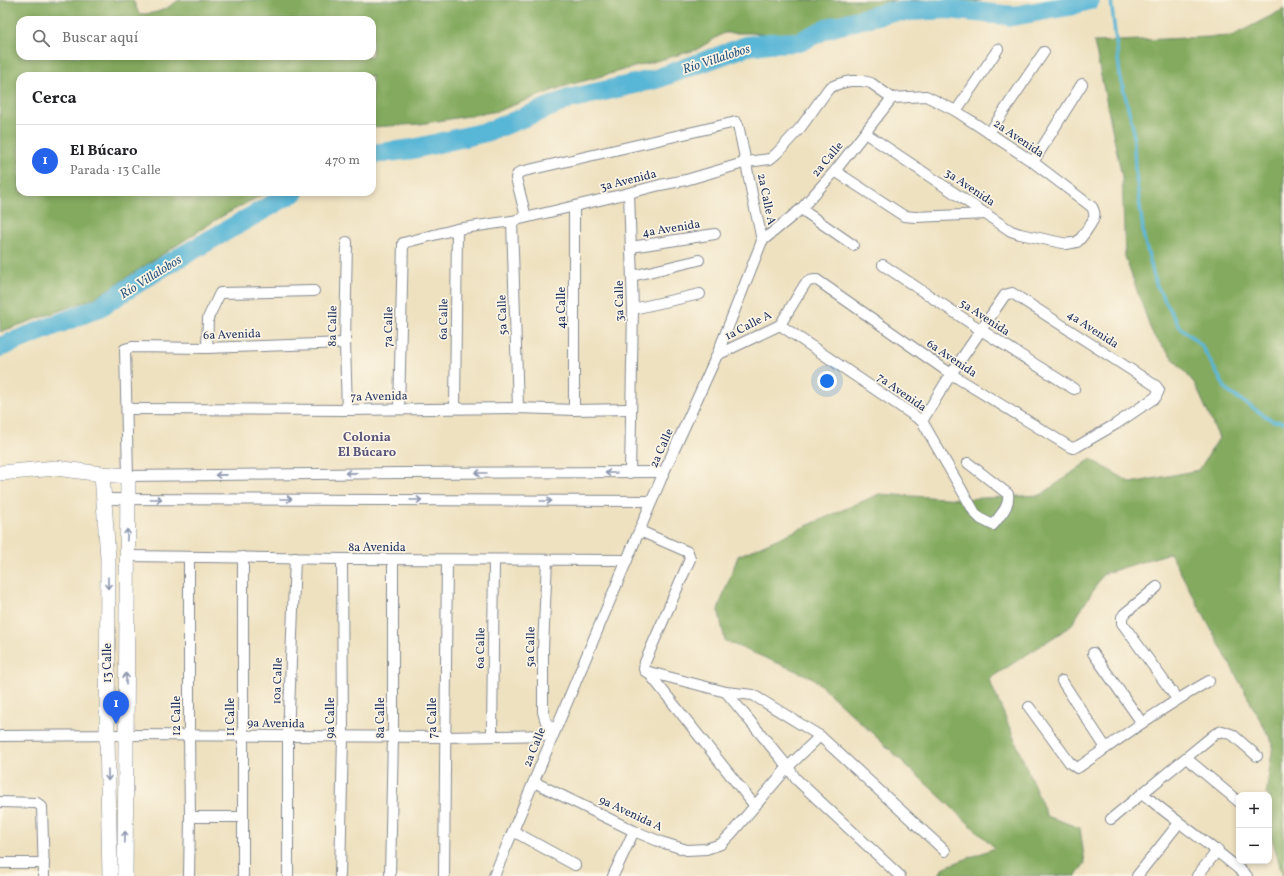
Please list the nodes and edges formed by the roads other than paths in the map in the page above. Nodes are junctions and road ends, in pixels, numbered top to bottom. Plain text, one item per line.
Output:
1 (998, 49) dead end
2 (1044, 52) dead end
3 (1082, 84) dead end
4 (892, 98) junction
5 (956, 111) junction
6 (866, 133) junction
7 (989, 133) junction
8 (747, 162) junction
9 (1033, 162) junction
10 (835, 171) junction
11 (630, 194) junction
12 (574, 206) junction
13 (801, 209) junction
14 (987, 214) junction
15 (526, 217) junction
16 (512, 221) junction
17 (457, 230) junction
18 (715, 234) dead end
19 (762, 241) junction
20 (347, 242) dead end
21 (853, 244) dead end
22 (1067, 244) joint
23 (403, 245) joint
24 (631, 247) junction
25 (699, 260) dead end
26 (883, 265) dead end
27 (632, 276) junction
28 (817, 280) joint
29 (314, 291) dead end
30 (700, 294) dead end
31 (633, 309) junction
32 (780, 325) junction
33 (981, 330) junction
34 (345, 343) junction
35 (207, 348) junction
36 (717, 355) junction
37 (951, 374) junction
38 (1074, 389) dead end
39 (455, 408) junction
40 (518, 408) junction
41 (127, 409) junction
42 (399, 409) junction
43 (630, 409) junction
44 (347, 410) junction
45 (574, 410) junction
46 (922, 421) junction
47 (1078, 446) joint
48 (968, 463) dead end
49 (630, 472) junction
50 (664, 472) junction
51 (0, 473) edge
52 (102, 474) junction
53 (128, 476) junction
54 (103, 499) junction
55 (128, 499) junction
56 (652, 501) junction
57 (640, 531) junction
58 (127, 556) junction
59 (189, 557) junction
60 (243, 557) junction
61 (295, 558) junction
62 (342, 559) junction
63 (393, 560) junction
64 (446, 560) junction
65 (494, 560) junction
66 (547, 560) junction
67 (627, 560) junction
68 (1157, 587) dead end
69 (1093, 653) dead end
70 (648, 672) junction
71 (1062, 681) dead end
72 (1209, 681) dead end
73 (726, 692) junction
74 (1177, 699) junction
75 (1029, 707) dead end
76 (1142, 722) junction
77 (553, 733) junction
78 (126, 735) junction
79 (0, 736) edge
80 (107, 736) junction
81 (189, 736) junction
82 (243, 736) junction
83 (343, 736) junction
84 (393, 736) junction
85 (492, 736) junction
86 (820, 736) junction
87 (288, 737) junction
88 (445, 737) junction
89 (1106, 748) junction
90 (1257, 756) dead end
91 (1186, 758) junction
92 (788, 767) junction
93 (534, 782) junction
94 (1143, 794) junction
95 (1236, 800) edge
96 (0, 802) edge
97 (755, 806) junction
98 (190, 817) junction
99 (242, 817) junction
100 (1111, 819) dead end
101 (1179, 823) junction
102 (513, 831) junction
103 (634, 831) junction
104 (1218, 850) junction
105 (945, 851) dead end
106 (0, 863) edge
107 (44, 863) junction
108 (575, 865) dead end
109 (44, 876) edge
110 (110, 876) edge
111 (125, 876) edge
112 (189, 876) edge
113 (243, 876) edge
114 (288, 876) edge
115 (340, 876) edge
116 (390, 876) edge
117 (444, 876) edge
118 (494, 876) edge
119 (613, 876) edge
120 (900, 876) edge
121 (1137, 876) edge
122 (1197, 876) edge
123 (1247, 876) edge

1 - 5 street
2 - 7 street
3 - 9 street
4 - 5 street, 2a Avenida
4 - 6 street, 2a Calle
4 - 8 street, 3a Avenida
5 - 7 street, 2a Avenida
6 - 10 street, 2a Calle
6 - 14 street, 3a Avenida
7 - 9 street, 2a Avenida
8 - 11 street, 3a Avenida
8 - 15 street, 2a Calle A
8 - 19 street, 2a Calle A
9 - 22 street, 2a Avenida
10 - 13 street, 2a Calle
10 - 14 street
11 - 12 street, 3a Avenida
11 - 24 street, 3a Calle
12 - 15 street, 3a Avenida
12 - 45 street, 4a Calle
13 - 19 street, 2a Calle
13 - 21 street
14 - 22 street, 3a Avenida
15 - 16 street, 3a Avenida
16 - 17 street, 3a Avenida
16 - 40 street, 5a Calle
17 - 23 street, 3a Avenida
17 - 39 street, 6a Calle
18 - 24 street, 4a Avenida
19 - 36 street, 2a Calle
20 - 34 street, 8a Calle
23 - 42 street, 7a Calle
24 - 27 street, 3a Calle
25 - 27 street
26 - 33 street, 5a Avenida
27 - 31 street, 3a Calle
28 - 32 street, 1a Calle A
28 - 37 street, 6a Avenida
29 - 35 street
30 - 31 street
31 - 43 street, 3a Calle
32 - 36 street, 1a Calle A
32 - 46 street, 7a Avenida
33 - 37 street
33 - 38 street, 5a Avenida
33 - 47 street, 4a Avenida
34 - 35 street, 6a Avenida
34 - 44 street, 8a Calle
35 - 41 street, 6a Avenida
36 - 50 street, 2a Calle
37 - 46 street
37 - 47 street, 6a Avenida
39 - 40 street, 7a Avenida
39 - 42 street, 7a Avenida
40 - 45 street, 7a Avenida
41 - 44 street, 7a Avenida
41 - 53 street
42 - 44 street, 7a Avenida
43 - 45 street, 7a Avenida
43 - 49 street, 3a Calle
46 - 48 street, 7a Avenida
49 - 50 street
49 -> 53 street
50 - 56 street, 2a Calle
51 - 52 main road
52 - 53 main road
52 - 54 main road, 13 Calle
53 - 55 main road, 13 Calle
54 - 55 street
54 -> 80 main road, 13 Calle
55 -> 56 street
58 -> 55 main road, 13 Calle
56 - 57 street, 2a Calle
57 - 67 street, 2a Calle
57 - 70 street
58 - 59 street, 8a Avenida
78 -> 58 main road, 13 Calle
59 - 60 street, 8a Avenida
59 - 81 street, 12 Calle
60 - 61 street, 8a Avenida
60 - 82 street, 11 Calle
61 - 62 street, 8a Avenida
61 - 87 street, 10a Calle
62 - 63 street, 8a Avenida
62 - 83 street, 9a Calle
63 - 64 street, 8a Avenida
63 - 84 street, 8a Calle
64 - 65 street, 8a Avenida
64 - 88 street, 7a Calle
65 - 66 street, 8a Avenida
65 - 85 street, 6a Calle
66 - 67 street, 8a Avenida
66 - 77 street, 5a Calle
67 - 77 street, 2a Calle
68 - 74 street
69 - 76 street
70 - 73 street
70 - 97 street
71 - 89 street
72 - 74 street
73 - 86 street
73 - 92 street
74 - 76 street
75 - 89 street
76 - 89 street
77 - 85 street, 9a Avenida
77 - 93 street, 2a Calle
78 - 80 street, 9a Avenida
78 - 81 street, 9a Avenida
111 -> 78 main road, 13 Calle
79 - 80 street, 9a Avenida
80 -> 110 main road, 13 Calle
81 - 82 street, 9a Avenida
81 - 98 street, 12 Calle
82 - 87 street, 9a Avenida
82 - 99 street, 11 Calle
83 - 84 street, 9a Avenida
83 - 87 street, 9a Avenida
83 - 115 street, 9a Calle
84 - 88 street, 9a Avenida
84 - 116 street, 8a Calle
85 - 88 street, 9a Avenida
86 - 92 street
86 - 105 street
87 - 114 street, 10a Calle
88 - 117 street, 7a Calle
90 - 91 street
91 - 94 street
91 - 95 street
92 - 97 street
92 - 120 street
93 - 102 street, 2a Calle
93 - 103 street, 9a Avenida A
94 - 100 street
94 - 101 street
96 - 107 street
97 - 103 street, 9a Avenida A
98 - 99 street
98 - 112 street, 12 Calle
99 - 113 street, 11 Calle
101 - 104 street
101 - 121 street
102 - 108 street
102 - 118 street, 2a Calle
103 - 119 street
104 - 122 street
104 - 123 street
106 - 107 street
107 - 109 street

